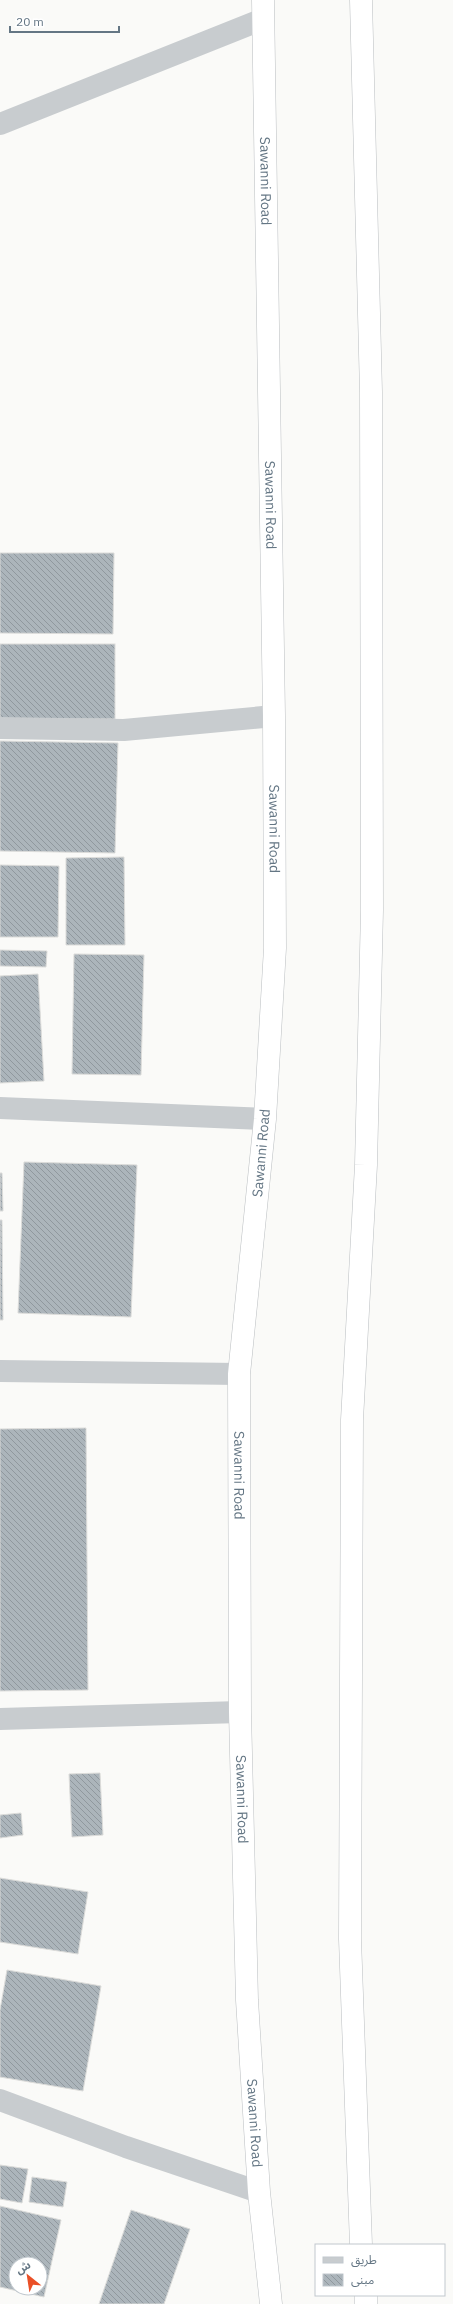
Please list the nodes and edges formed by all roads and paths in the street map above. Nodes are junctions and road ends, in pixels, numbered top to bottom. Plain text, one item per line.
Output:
1 (362, 0) edge
2 (263, 9) edge
3 (0, 124) edge
4 (274, 716) junction
5 (0, 728) edge
6 (0, 1108) edge
7 (265, 1119) junction
8 (0, 1370) edge
9 (239, 1374) junction
10 (240, 1712) junction
11 (0, 1719) edge
12 (0, 2100) edge
13 (259, 2192) junction
14 (361, 2244) edge
15 (271, 2304) edge

1 - 14 highway
2 - 3 street
2 - 4 highway, Sawanni Road
4 - 5 street
4 - 7 highway, Sawanni Road
6 - 7 street
7 - 9 highway, Sawanni Road
8 - 9 street
9 - 10 highway, Sawanni Road
10 - 11 street
10 - 13 highway, Sawanni Road
12 - 13 street
13 - 15 highway, Sawanni Road

